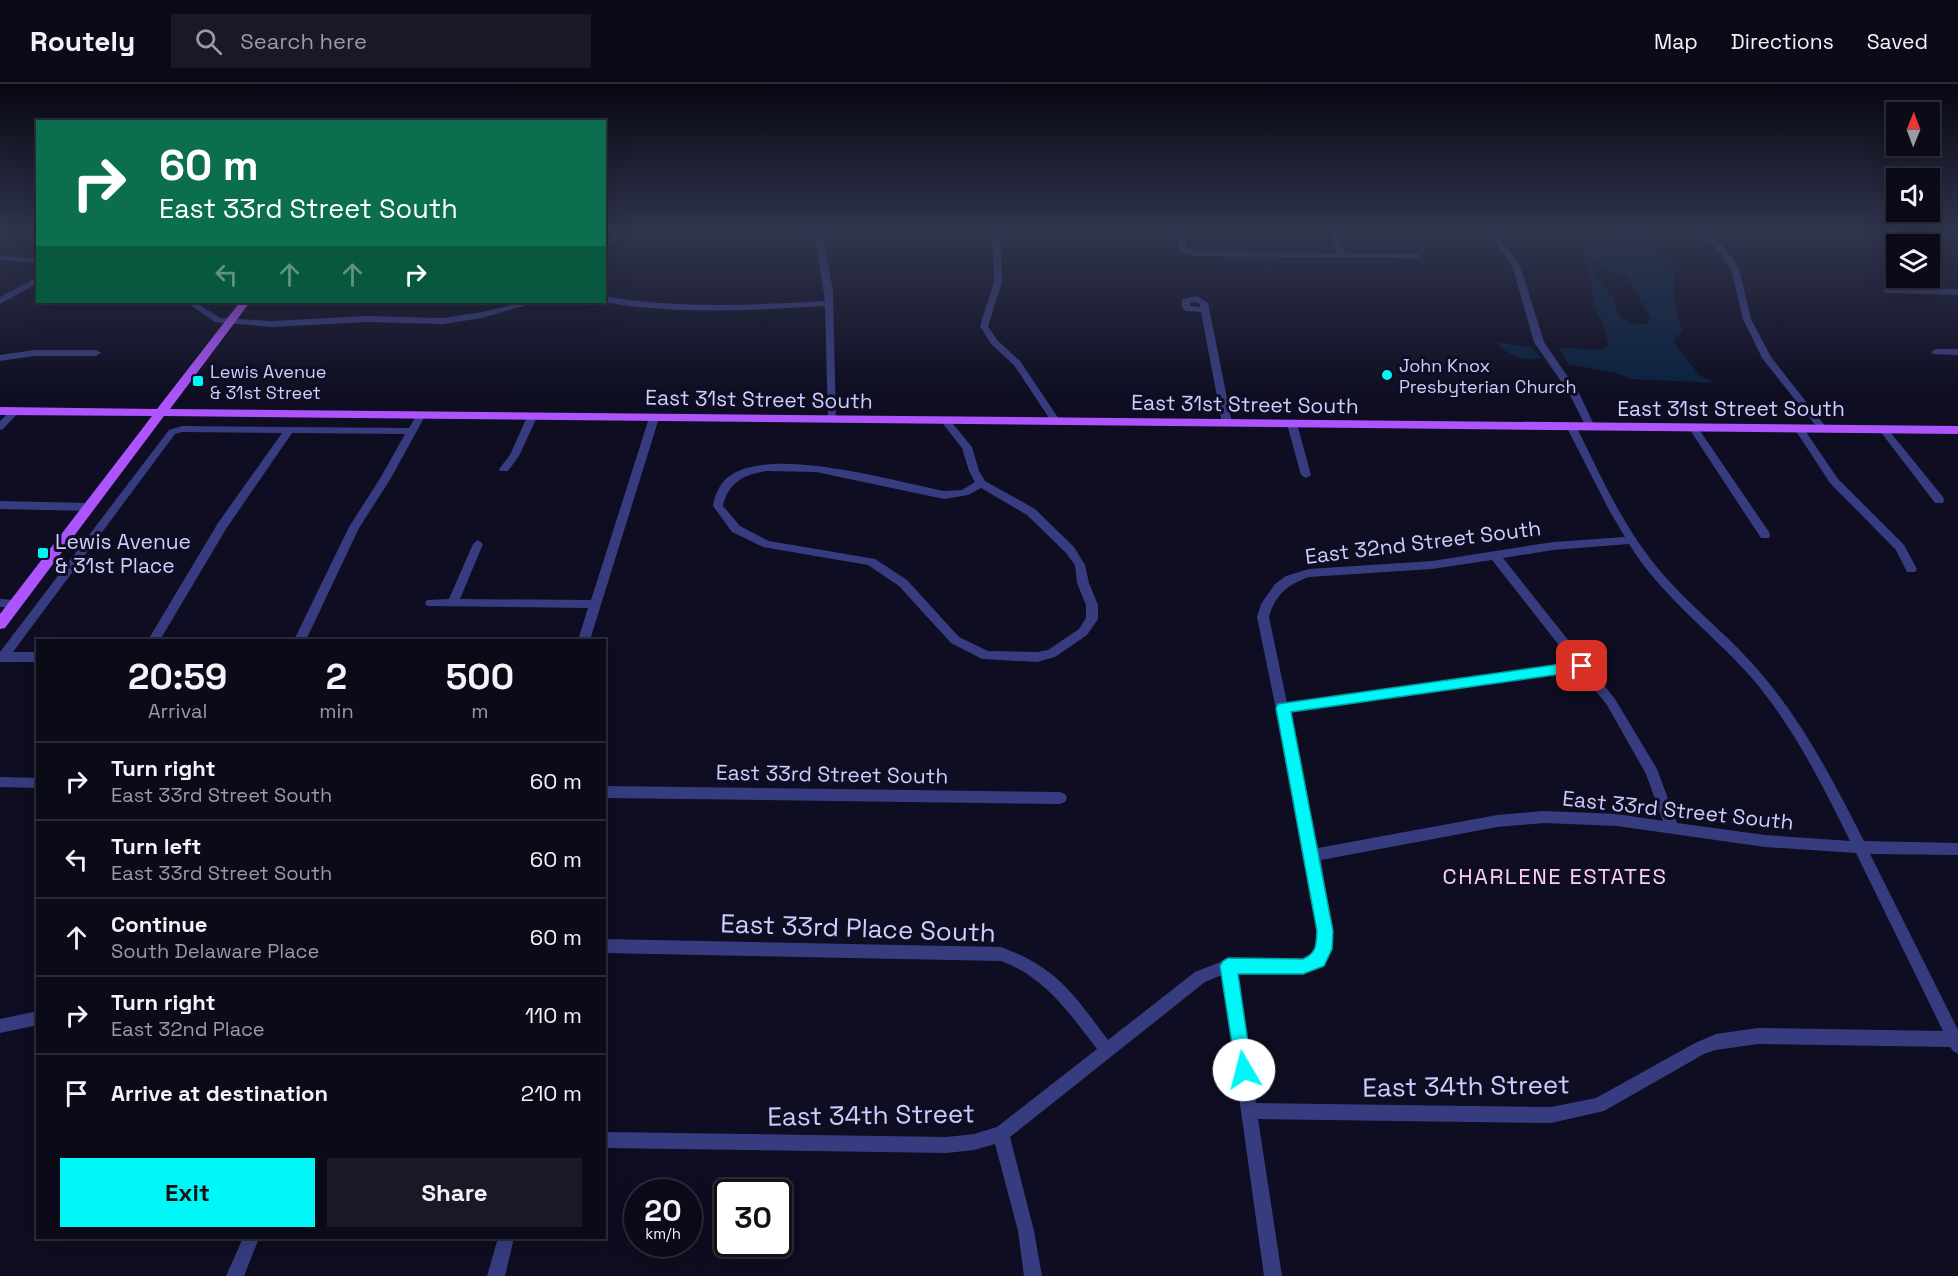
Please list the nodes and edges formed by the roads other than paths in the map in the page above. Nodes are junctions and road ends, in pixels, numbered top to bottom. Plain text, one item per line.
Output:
1 (25, 287) edge
2 (826, 287) edge
3 (997, 287) edge
4 (1522, 287) edge
5 (1739, 287) edge
6 (1888, 291) dead end
7 (1958, 292) edge
8 (606, 299) edge
9 (0, 301) edge
10 (192, 303) edge
11 (244, 303) edge
12 (524, 303) edge
13 (829, 303) junction
14 (1205, 310) dead end
15 (228, 323) junction
16 (1936, 352) dead end
17 (1958, 352) edge
18 (96, 353) dead end
19 (0, 358) edge
20 (0, 411) edge
21 (15, 411) junction
22 (160, 413) junction
23 (420, 416) junction
24 (532, 417) junction
25 (654, 418) junction
26 (833, 420) junction
27 (945, 420) junction
28 (964, 421) junction
29 (1056, 422) junction
30 (1227, 423) junction
31 (1292, 424) junction
32 (1572, 426) junction
33 (0, 427) edge
34 (1590, 427) junction
35 (1693, 427) junction
36 (1799, 428) junction
37 (1823, 429) junction
38 (1883, 429) junction
39 (289, 430) junction
40 (1958, 430) edge
41 (412, 431) junction
42 (961, 440) junction
43 (504, 469) dead end
44 (1306, 475) dead end
45 (981, 483) junction
46 (1939, 500) dead end
47 (0, 505) edge
48 (88, 507) junction
49 (1765, 535) dead end
50 (1632, 540) junction
51 (478, 544) dead end
52 (1495, 556) junction
53 (1911, 569) dead end
54 (0, 603) edge
55 (431, 603) dead end
56 (453, 603) junction
57 (16, 604) junction
58 (595, 604) junction
59 (0, 624) edge
60 (155, 639) edge
61 (300, 639) edge
62 (584, 639) edge
63 (2, 657) edge
64 (36, 657) edge
65 (1582, 666) junction
66 (1283, 708) junction
67 (0, 782) edge
68 (36, 783) edge
69 (606, 792) edge
70 (1060, 798) dead end
71 (1672, 828) junction
72 (1860, 848) junction
73 (1958, 849) edge
74 (1312, 855) junction
75 (606, 946) edge
76 (1228, 966) junction
77 (36, 1018) edge
78 (0, 1026) edge
79 (1956, 1042) edge
80 (1106, 1049) junction
81 (1250, 1111) junction
82 (1001, 1134) junction
83 (606, 1140) edge
84 (251, 1239) edge
85 (506, 1239) edge
86 (235, 1276) edge
87 (496, 1276) edge
88 (1033, 1276) edge
89 (1273, 1276) edge

1 - 9 street
2 - 13 street
3 - 29 street
4 - 34 street
5 - 37 street
6 - 7 street
8 - 13 street
10 - 15 street
11 - 15 main road
12 - 15 street
13 - 26 street
14 - 30 street
15 - 22 main road
16 - 17 street
18 - 19 street
20 - 21 main road, East 31st Street South
21 - 22 main road, East 31st Street South
21 - 33 street
22 - 23 main road, East 31st Street South
22 - 48 main road
23 - 24 main road, East 31st Street South
23 - 41 street
24 - 25 main road, East 31st Street South
24 - 43 street
25 - 26 main road, East 31st Street South
25 - 58 street
26 - 27 main road, East 31st Street South
27 - 28 main road, East 31st Street South
27 - 42 street
28 - 29 main road, East 31st Street South
28 - 42 street
29 - 30 main road, East 31st Street South
30 - 31 main road, East 31st Street South
31 - 32 main road, East 31st Street South
31 - 44 street
32 - 34 main road, East 31st Street South
32 - 50 street
34 - 35 main road, East 31st Street South
35 - 36 main road, East 31st Street South
35 - 49 street
36 - 37 main road, East 31st Street South
36 - 53 street
37 - 38 main road, East 31st Street South
38 - 40 main road, East 31st Street South
38 - 46 street
39 - 41 street
39 - 60 street
39 - 63 street
41 - 61 street
42 - 45 street
45 - 45 street
47 - 48 street
48 - 57 main road
50 - 52 street, East 32nd Street South
50 - 72 street
51 - 56 street
52 - 65 street
52 - 66 street, East 32nd Street South
54 - 57 street
55 - 56 street
56 - 58 street
57 - 59 main road
58 - 62 street
63 - 64 street
65 - 66 street
65 - 71 street
66 - 74 street
67 - 68 street
69 - 70 street, East 33rd Street South
71 - 72 street, East 33rd Street South
71 - 74 street, East 33rd Street South
72 - 73 street, East 33rd Street South
72 - 79 street
74 - 76 street
75 - 80 street, East 33rd Place South
76 - 80 street
76 - 81 street
77 - 78 street
79 - 81 street, East 34th Street
80 - 82 street, East 34th Street
81 - 89 street
82 - 83 street, East 34th Street
82 - 88 street
84 - 86 street
85 - 87 street

